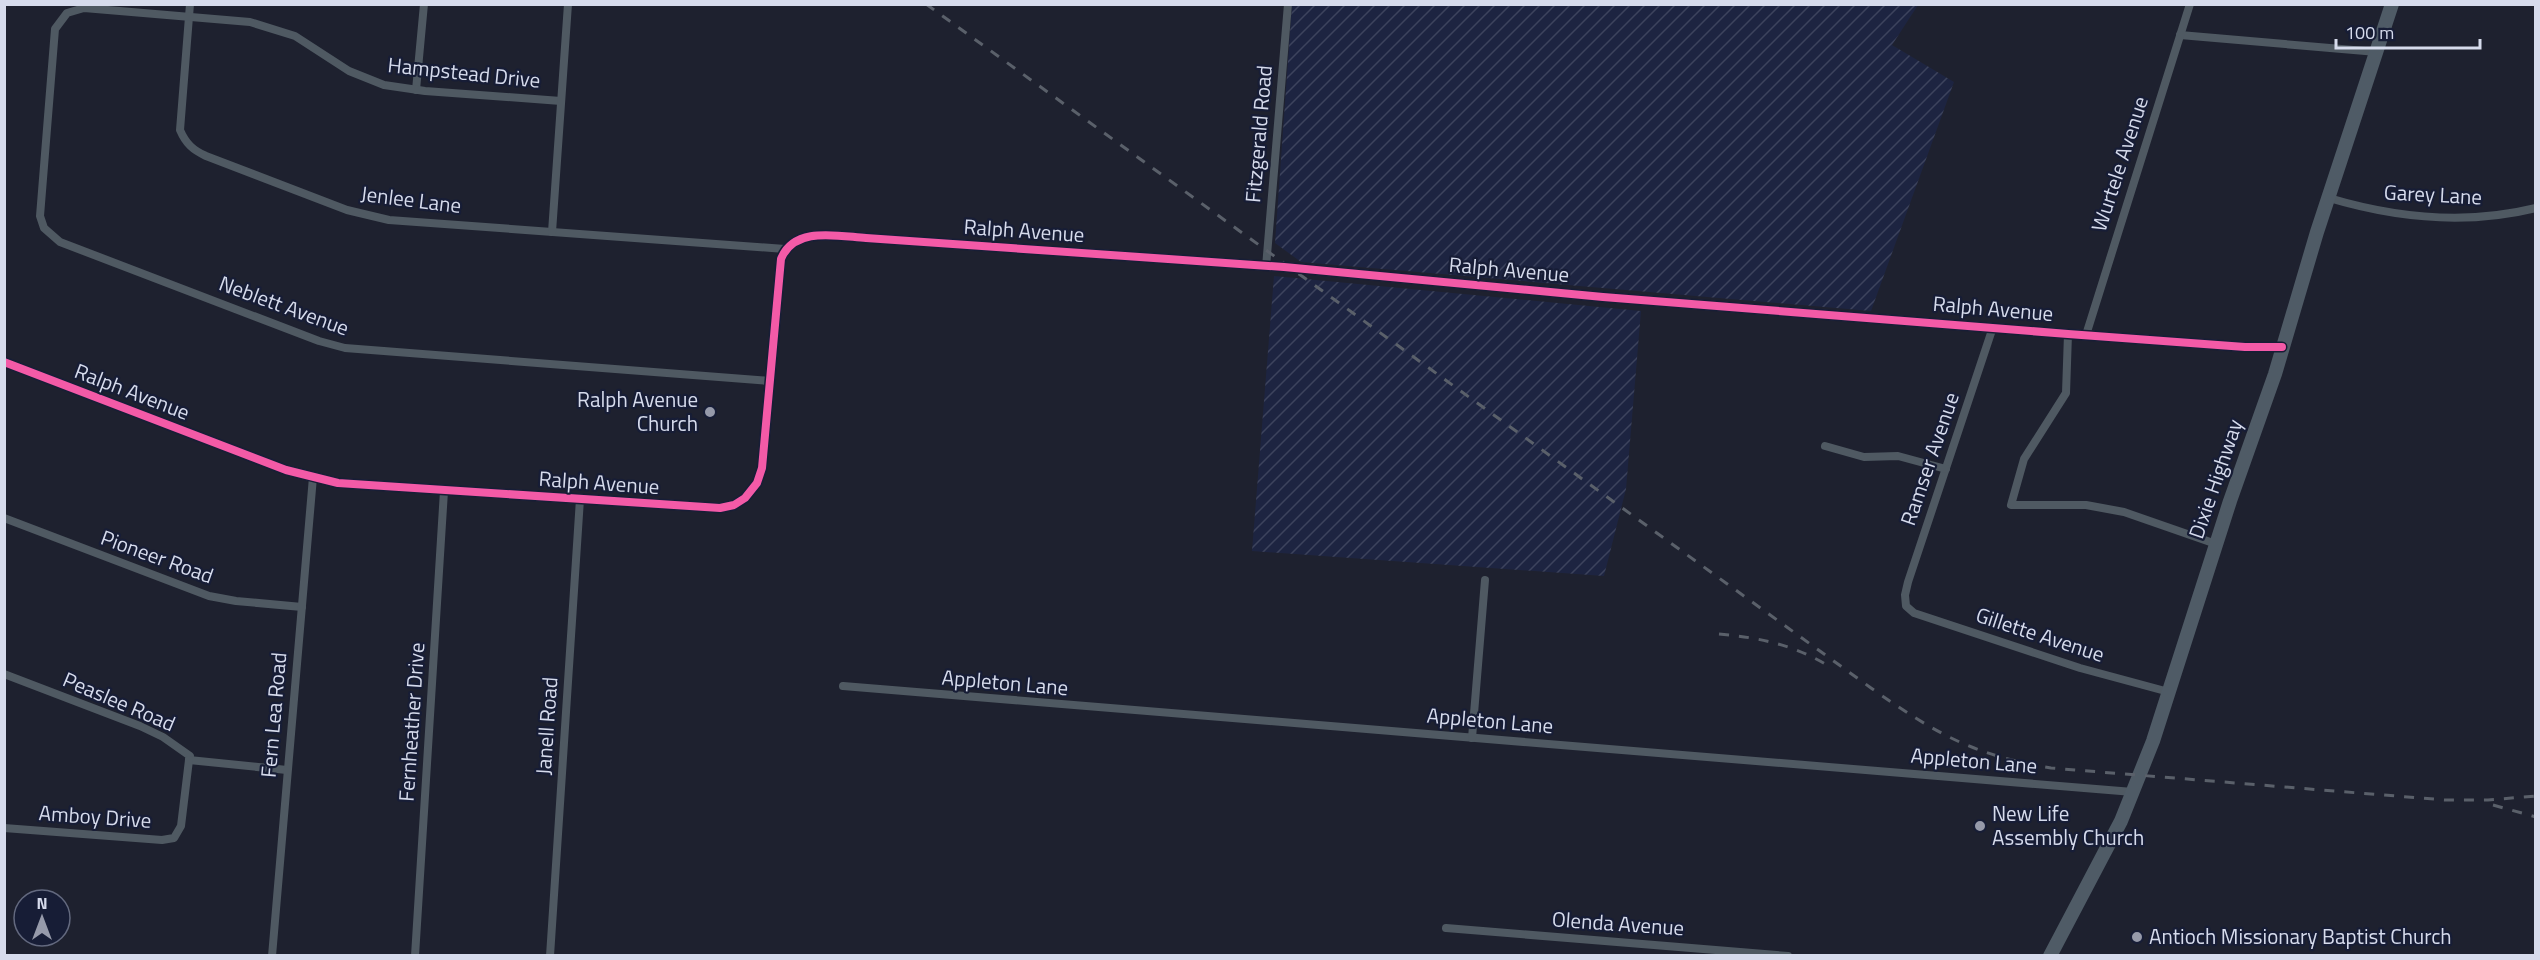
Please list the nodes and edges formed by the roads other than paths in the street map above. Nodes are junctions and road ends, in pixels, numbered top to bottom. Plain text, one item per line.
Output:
1 (190, 4) edge
2 (424, 4) edge
3 (568, 4) edge
4 (1288, 4) edge
5 (2190, 4) edge
6 (2392, 4) edge
7 (189, 16) junction
8 (59, 21) joint
9 (2180, 35) junction
10 (2377, 52) junction
11 (416, 90) junction
12 (561, 101) junction
13 (2329, 198) junction
14 (2535, 208) edge
15 (552, 232) junction
16 (785, 249) junction
17 (1266, 267) junction
18 (1993, 327) junction
19 (2068, 334) junction
20 (2086, 335) junction
21 (2282, 347) junction
22 (4, 362) edge
23 (770, 381) junction
24 (1825, 446) dead end
25 (1946, 469) junction
26 (313, 477) junction
27 (444, 491) junction
28 (580, 499) junction
29 (4, 518) edge
30 (2216, 544) junction
31 (1485, 579) dead end
32 (1905, 603) joint
33 (302, 607) junction
34 (4, 674) edge
35 (843, 686) dead end
36 (2169, 692) junction
37 (1472, 738) junction
38 (189, 760) junction
39 (287, 770) junction
40 (2133, 792) junction
41 (4, 828) edge
42 (1446, 928) dead end
43 (272, 956) edge
44 (415, 956) edge
45 (550, 956) edge
46 (1788, 956) edge
47 (2050, 956) edge

1 - 7 street, Jenlee Lane
2 - 11 street
3 - 12 street
4 - 17 street, Fitzgerald Road
5 - 9 street, Wurtele Avenue
6 - 10 main road, Dixie Highway
7 - 8 street, Hampstead Drive
7 - 11 street, Hampstead Drive
7 - 15 street, Jenlee Lane
8 - 23 street, Neblett Avenue
9 - 10 street
9 - 20 street, Wurtele Avenue
10 - 13 main road, Dixie Highway
11 - 12 street, Hampstead Drive
12 - 15 street
13 - 14 street, Garey Lane
13 - 21 main road, Dixie Highway
15 - 16 street, Jenlee Lane
16 - 17 street, Ralph Avenue
16 - 23 street, Ralph Avenue
17 - 18 street, Ralph Avenue
18 - 19 street, Ralph Avenue
18 - 25 street, Ramser Avenue
19 - 20 street, Ralph Avenue
19 - 30 street
20 - 21 street, Ralph Avenue
21 - 30 main road, Dixie Highway
22 - 26 street, Ralph Avenue
23 - 28 street, Ralph Avenue
24 - 25 street
25 - 32 street, Ramser Avenue
26 - 27 street, Ralph Avenue
26 - 33 street, Fern Lea Road
27 - 28 street, Ralph Avenue
27 - 44 street, Fernheather Drive
28 - 45 street, Janell Road
29 - 33 street, Pioneer Road
30 - 36 main road, Dixie Highway
31 - 37 street
32 - 36 street, Gillette Avenue
33 - 39 street, Fern Lea Road
34 - 38 street, Peaslee Road
35 - 37 street, Appleton Lane
36 - 40 main road, Dixie Highway
37 - 40 street, Appleton Lane
38 - 39 street, Peaslee Road
38 - 41 street, Amboy Drive
39 - 43 street, Fern Lea Road
40 - 47 main road, Dixie Highway
42 - 46 street, Olenda Avenue

